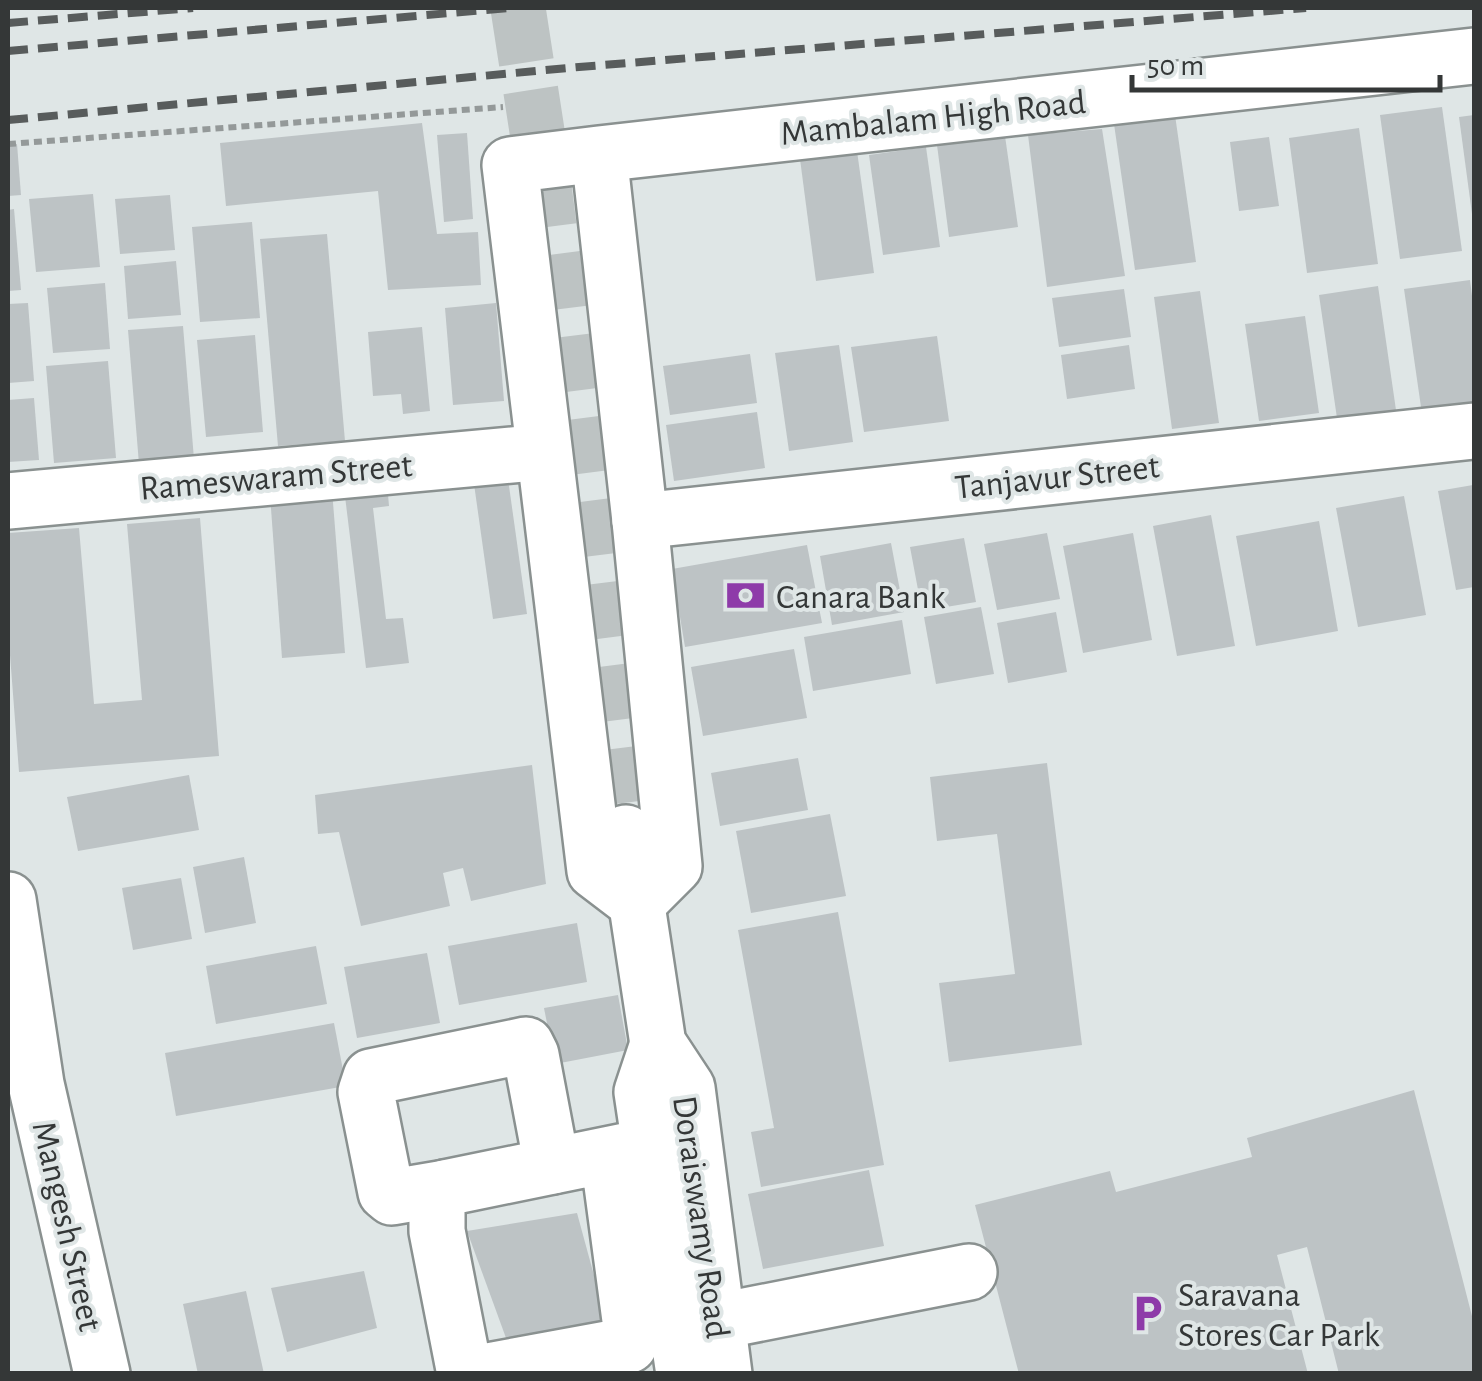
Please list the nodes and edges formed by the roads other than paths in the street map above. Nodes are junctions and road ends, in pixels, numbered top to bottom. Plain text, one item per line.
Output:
1 (1474, 56) edge
2 (599, 154) junction
3 (1474, 431) edge
4 (544, 452) junction
5 (8, 501) edge
6 (640, 521) junction
7 (626, 833) tunnel mouth
8 (8, 900) edge
9 (636, 902) junction
10 (658, 1044) junction
11 (629, 1151) junction
12 (552, 1166) junction
13 (445, 1188) junction
14 (969, 1272) dead end
15 (721, 1349) edge
16 (102, 1374) edge
17 (684, 1374) edge

1 - 2 street, Mambalam High Road
2 - 4 street, Mambalam High Road
2 - 6 street
3 - 6 street, Tanjavur Street
4 - 5 street, Rameswaram Street
4 - 9 street
6 - 9 street
7 - 9 street
8 - 16 street, Mangesh Street
9 - 10 street
10 - 11 street, Doraiswamy Road
10 - 15 street, Doraiswamy Road
11 - 12 street
11 - 13 street
11 - 17 street, Doraiswamy Road
12 - 13 street
12 - 13 street
14 - 15 street

